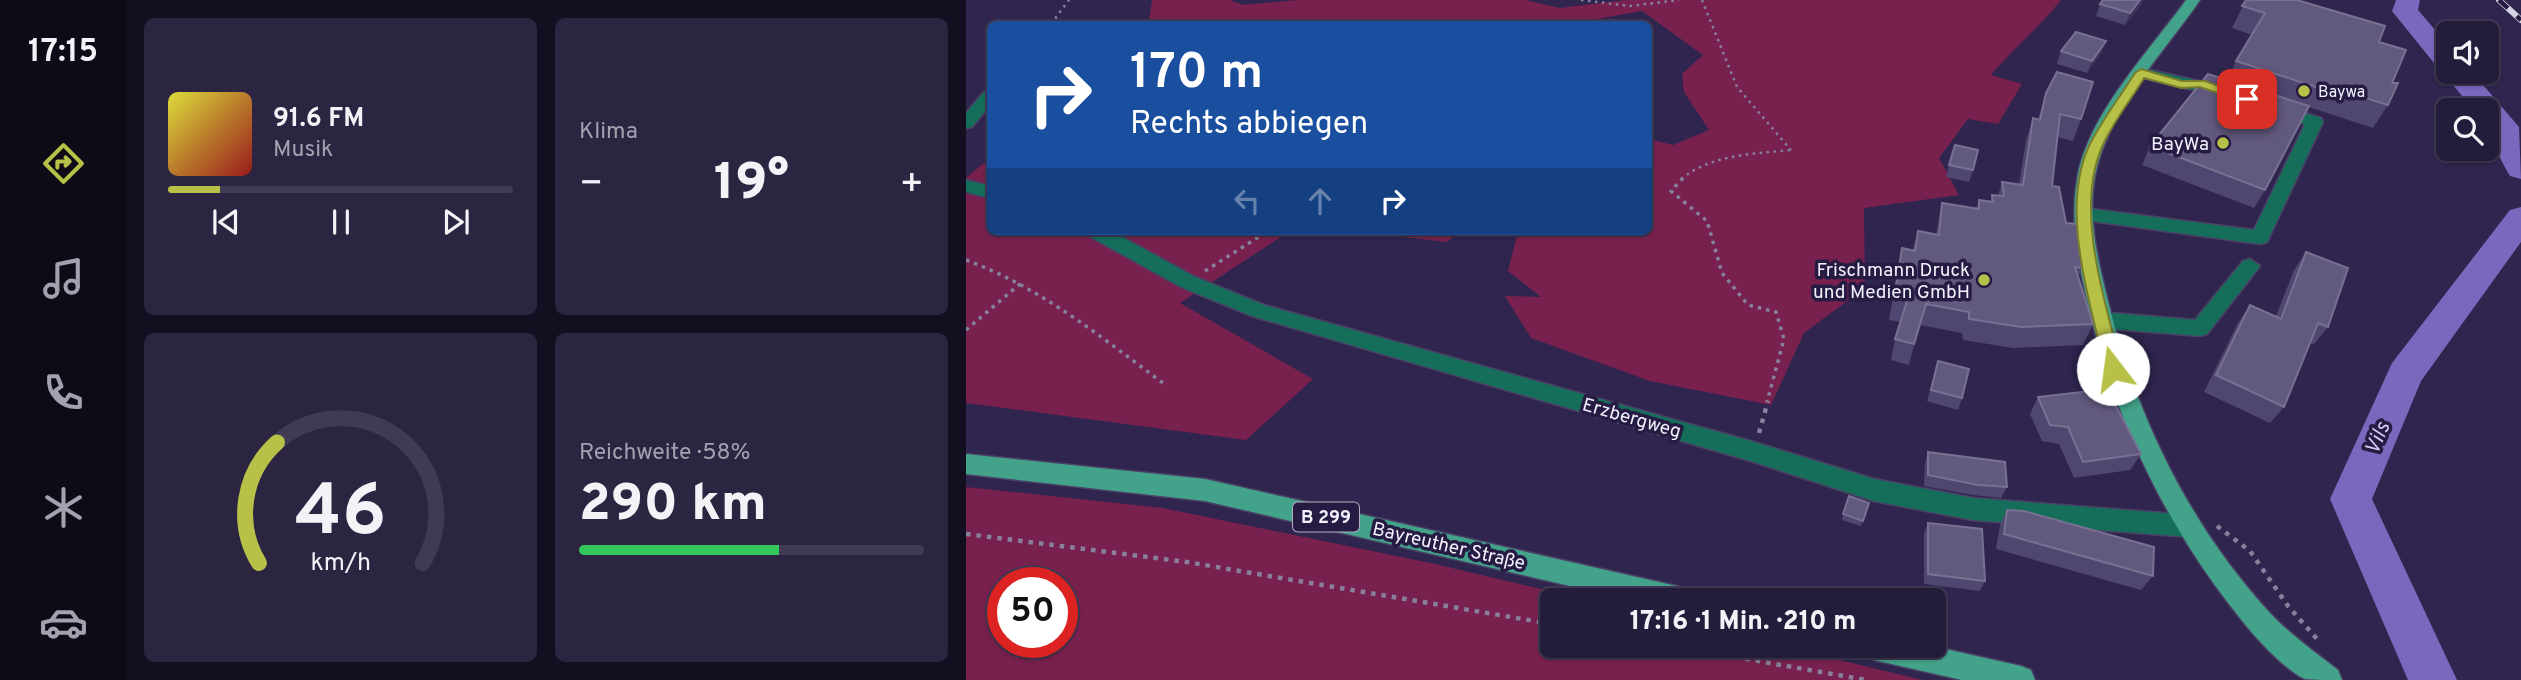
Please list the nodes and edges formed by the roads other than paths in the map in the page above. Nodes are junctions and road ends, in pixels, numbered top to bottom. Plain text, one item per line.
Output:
1 (2191, 0) edge
2 (2141, 73) junction
3 (2239, 97) edge
4 (987, 98) edge
5 (2264, 105) edge
6 (966, 123) edge
7 (966, 186) edge
8 (987, 191) edge
9 (2084, 214) junction
10 (1103, 235) edge
11 (2250, 266) dead end
12 (2101, 320) junction
13 (966, 464) edge
14 (2200, 525) junction
15 (1631, 588) edge
16 (1926, 658) edge
17 (2021, 680) edge
18 (2328, 680) edge

1 - 2 main road
2 - 3 street
2 - 9 main road
4 - 6 street
5 - 9 street
7 - 8 street
9 - 12 main road
10 - 14 street, Erzbergweg
11 - 12 street
12 - 14 main road
13 - 15 main road, Bayreuther Straße / B 299
14 - 18 main road
16 - 17 main road

